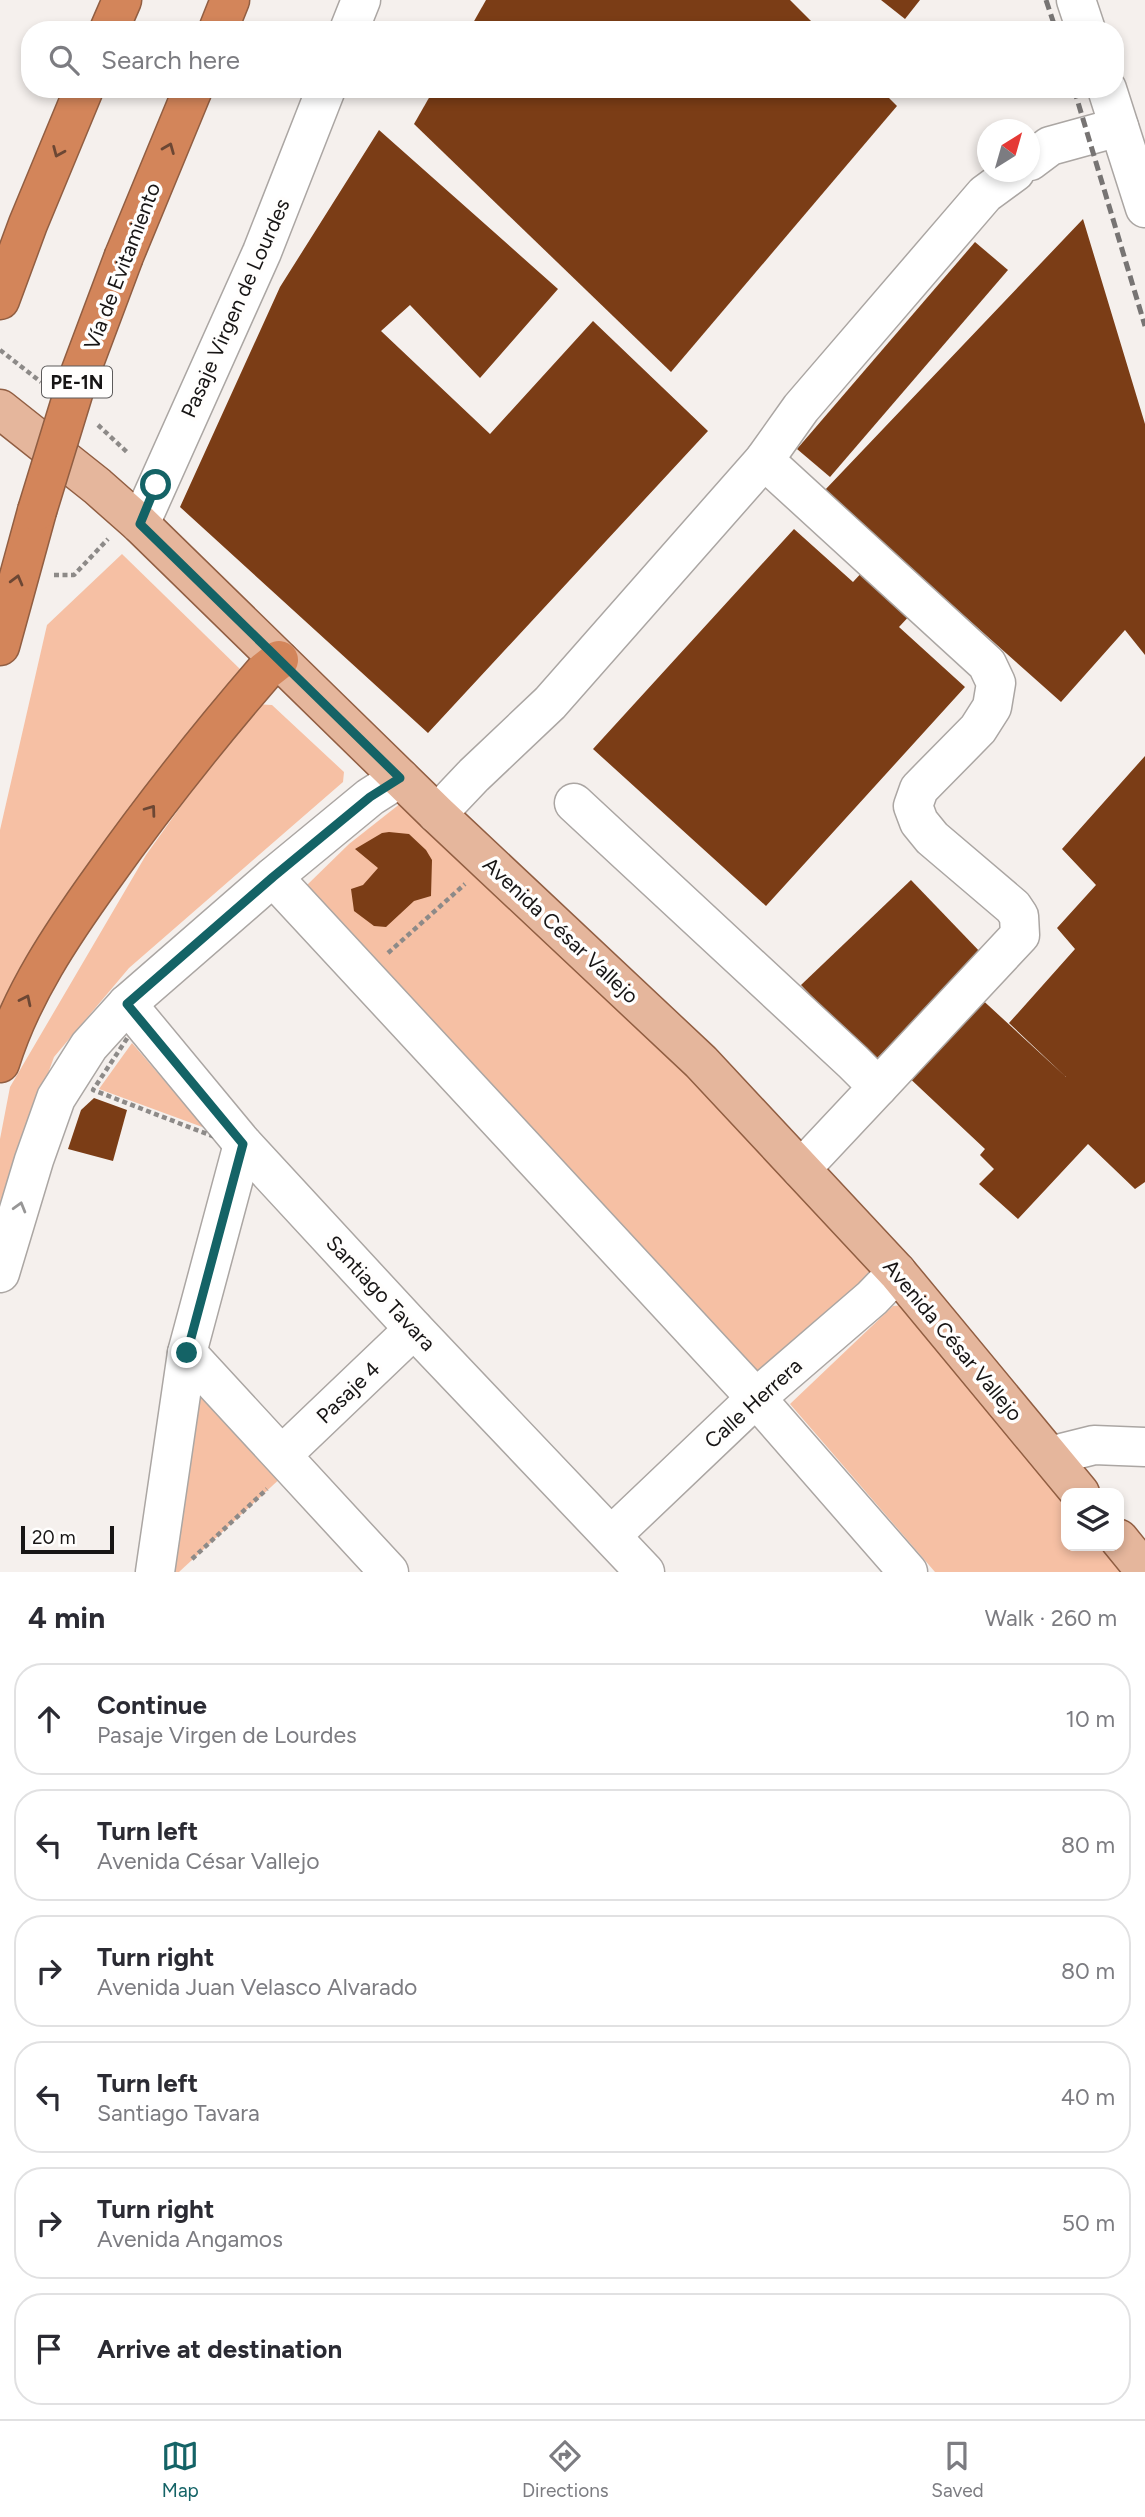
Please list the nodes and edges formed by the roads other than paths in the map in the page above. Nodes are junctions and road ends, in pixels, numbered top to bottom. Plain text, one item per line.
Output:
1 (122, 0) edge
2 (230, 0) edge
3 (361, 0) edge
4 (1076, 0) edge
5 (113, 21) edge
6 (222, 21) edge
7 (353, 21) edge
8 (1083, 21) edge
9 (80, 98) edge
10 (189, 98) edge
11 (322, 98) edge
12 (1110, 98) edge
13 (1119, 127) junction
14 (1040, 154) edge
15 (1001, 182) edge
16 (1145, 208) edge
17 (0, 300) edge
18 (0, 409) edge
19 (764, 460) junction
20 (124, 531) junction
21 (0, 646) edge
22 (279, 660) junction
23 (400, 778) junction
24 (574, 803) dead end
25 (438, 814) junction
26 (273, 877) junction
27 (127, 1004) junction
28 (0, 1063) edge
29 (878, 1087) junction
30 (231, 1141) junction
31 (801, 1169) junction
32 (897, 1272) junction
33 (0, 1273) edge
34 (414, 1329) junction
35 (187, 1353) junction
36 (756, 1398) junction
37 (1145, 1447) edge
38 (1050, 1456) junction
39 (278, 1469) junction
40 (1076, 1488) edge
41 (612, 1535) junction
42 (1124, 1545) edge
43 (171, 1568) edge
44 (1145, 1571) edge
45 (389, 1572) edge
46 (645, 1572) edge
47 (908, 1572) edge

1 - 5 highway
2 - 6 highway
3 - 7 street
4 - 8 street
9 -> 17 highway
21 -> 10 highway, Vía de Evitamiento / PE-1N, bridge
11 - 20 street, Pasaje Virgen de Lourdes
12 - 13 street
13 - 14 street
13 - 16 street
15 - 19 street
18 - 20 main road, Avenida César Vallejo
19 - 25 street
19 - 29 street
20 - 22 main road, Avenida César Vallejo
22 - 23 main road, Avenida César Vallejo
28 -> 22 highway
23 - 25 main road, Avenida César Vallejo
23 - 26 street
24 - 29 street
25 - 31 main road, Avenida César Vallejo
26 - 27 street
26 - 36 street
27 - 30 street, Santiago Tavara
33 -> 27 street
29 - 31 street
30 - 34 street, Santiago Tavara
30 - 35 street
31 - 32 main road, Avenida César Vallejo
32 - 36 street, Calle Herrera
32 - 38 main road, Avenida César Vallejo
34 - 39 street, Pasaje 4
34 - 41 street, Santiago Tavara
35 - 39 street
35 - 43 street
36 - 41 street, Calle Herrera
36 - 47 street
37 - 38 street
38 - 40 main road, Avenida César Vallejo
39 - 45 street
41 - 46 street, Santiago Tavara
42 - 44 main road

